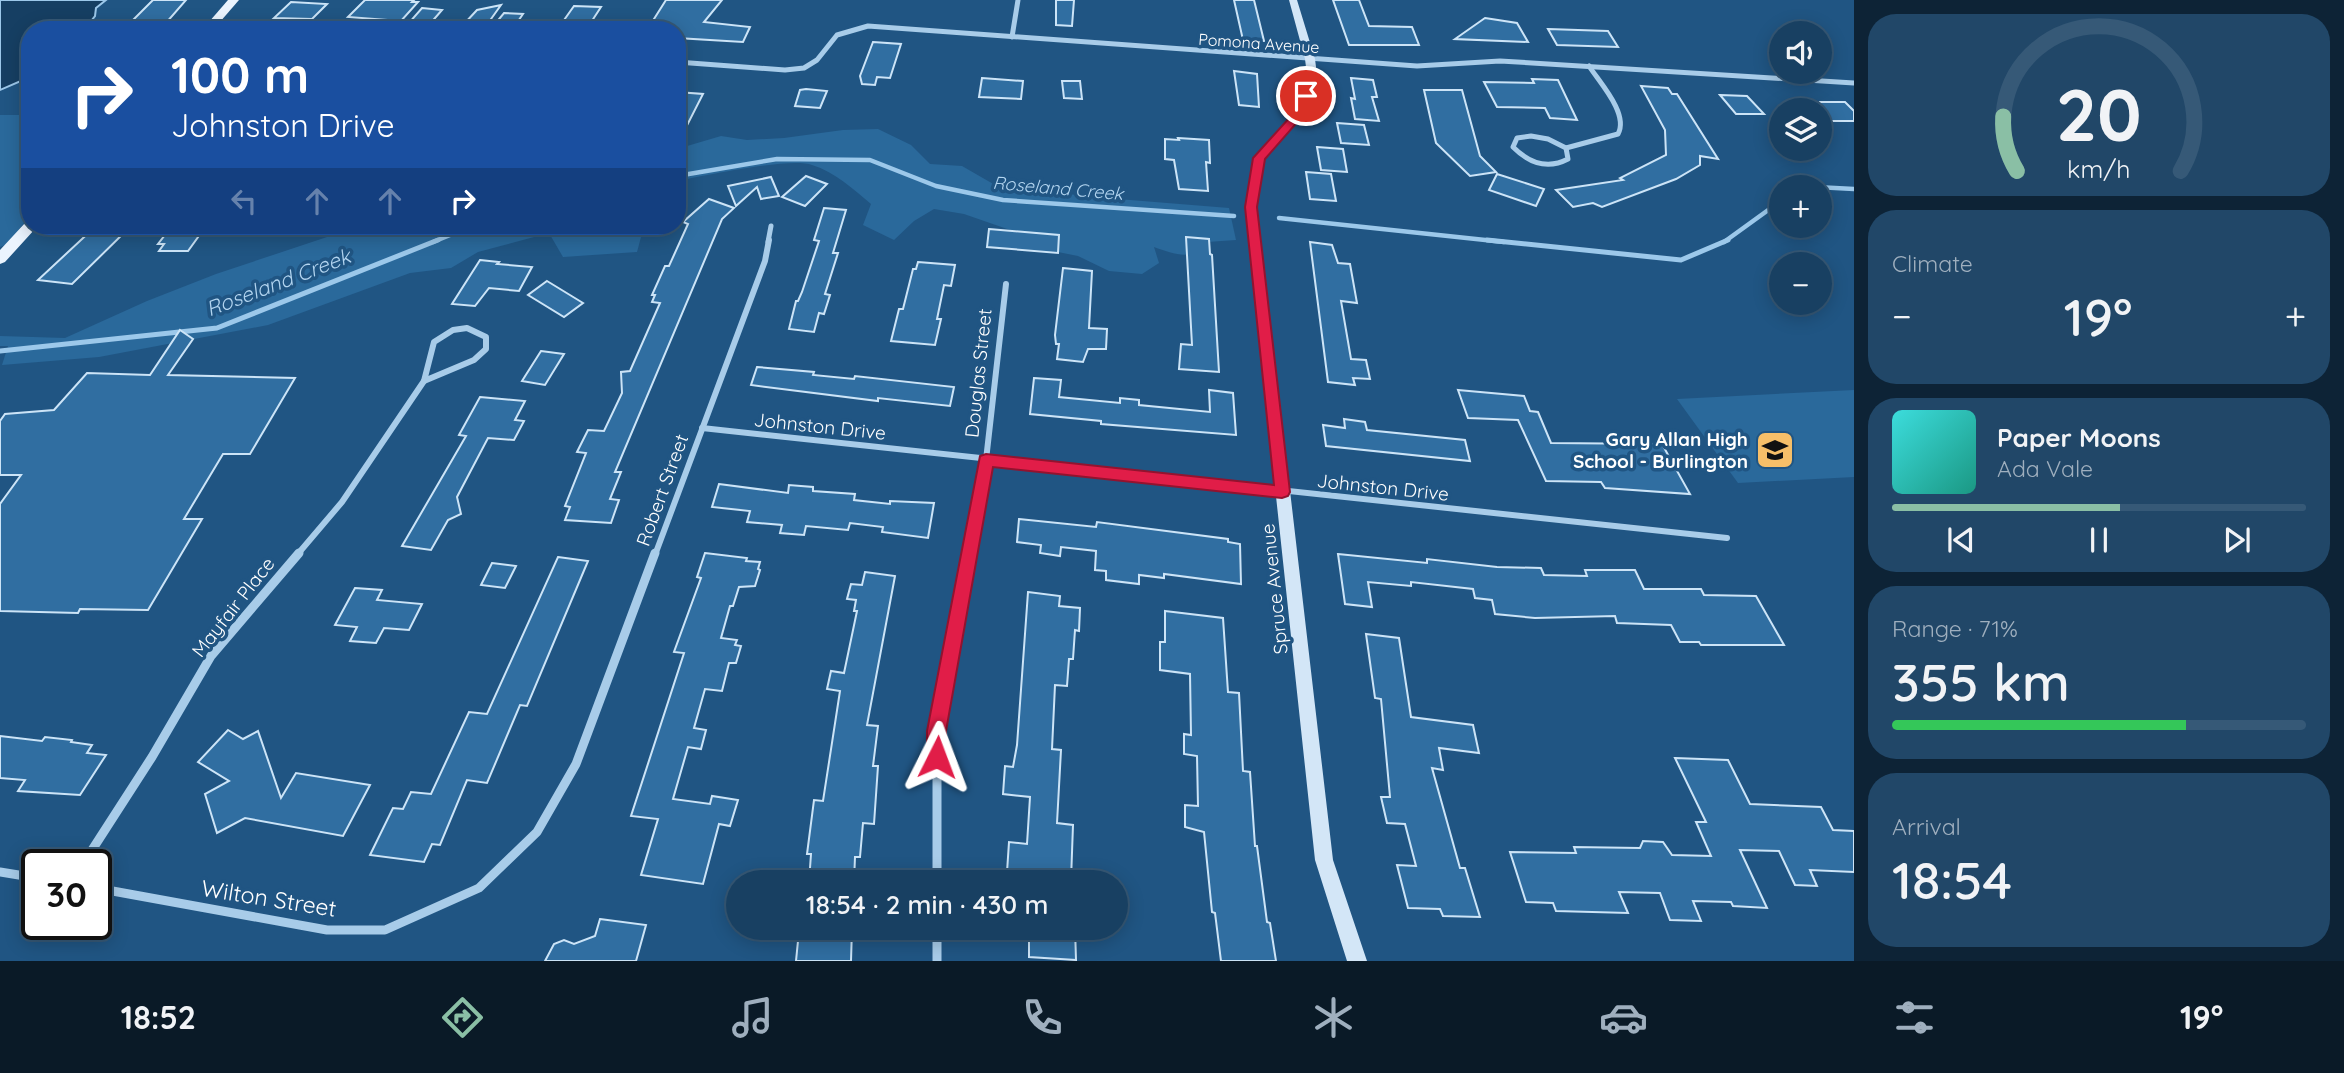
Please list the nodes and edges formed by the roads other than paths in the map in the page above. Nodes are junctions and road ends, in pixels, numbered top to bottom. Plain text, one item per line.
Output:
1 (234, 0) edge
2 (1018, 0) edge
3 (1293, 0) edge
4 (215, 21) edge
5 (1012, 37) junction
6 (1310, 59) junction
7 (686, 63) edge
8 (1589, 66) junction
9 (1854, 83) edge
10 (1566, 148) junction
11 (771, 226) dead end
12 (22, 235) edge
13 (0, 259) edge
14 (1006, 284) dead end
15 (424, 381) junction
16 (702, 428) junction
17 (986, 460) junction
18 (1282, 492) junction
19 (1727, 538) dead end
20 (576, 764) joint
21 (93, 849) edge
22 (937, 870) edge
23 (0, 872) edge
24 (21, 875) edge
25 (112, 891) edge
26 (937, 940) edge
27 (937, 961) edge
28 (1357, 961) edge

1 - 4 main road
2 - 5 street
3 - 6 street
5 - 6 street, Pomona Avenue
5 - 7 street, Pomona Avenue
6 - 8 street, Pomona Avenue
6 - 18 street, Spruce Avenue
8 - 9 street, Pomona Avenue
8 - 10 street
10 - 10 street
11 - 16 street, Robert Street
12 - 13 main road
14 - 17 street, Douglas Street
15 - 15 street, Mayfair Place
15 - 21 street, Mayfair Place
16 - 17 street, Johnston Drive
16 - 20 street, Robert Street
17 - 18 street, Johnston Drive
17 - 22 street, Douglas Street
18 - 19 street, Johnston Drive
18 - 28 street, Spruce Avenue
20 - 25 street, Wilton Street
23 - 24 street
26 - 27 street

